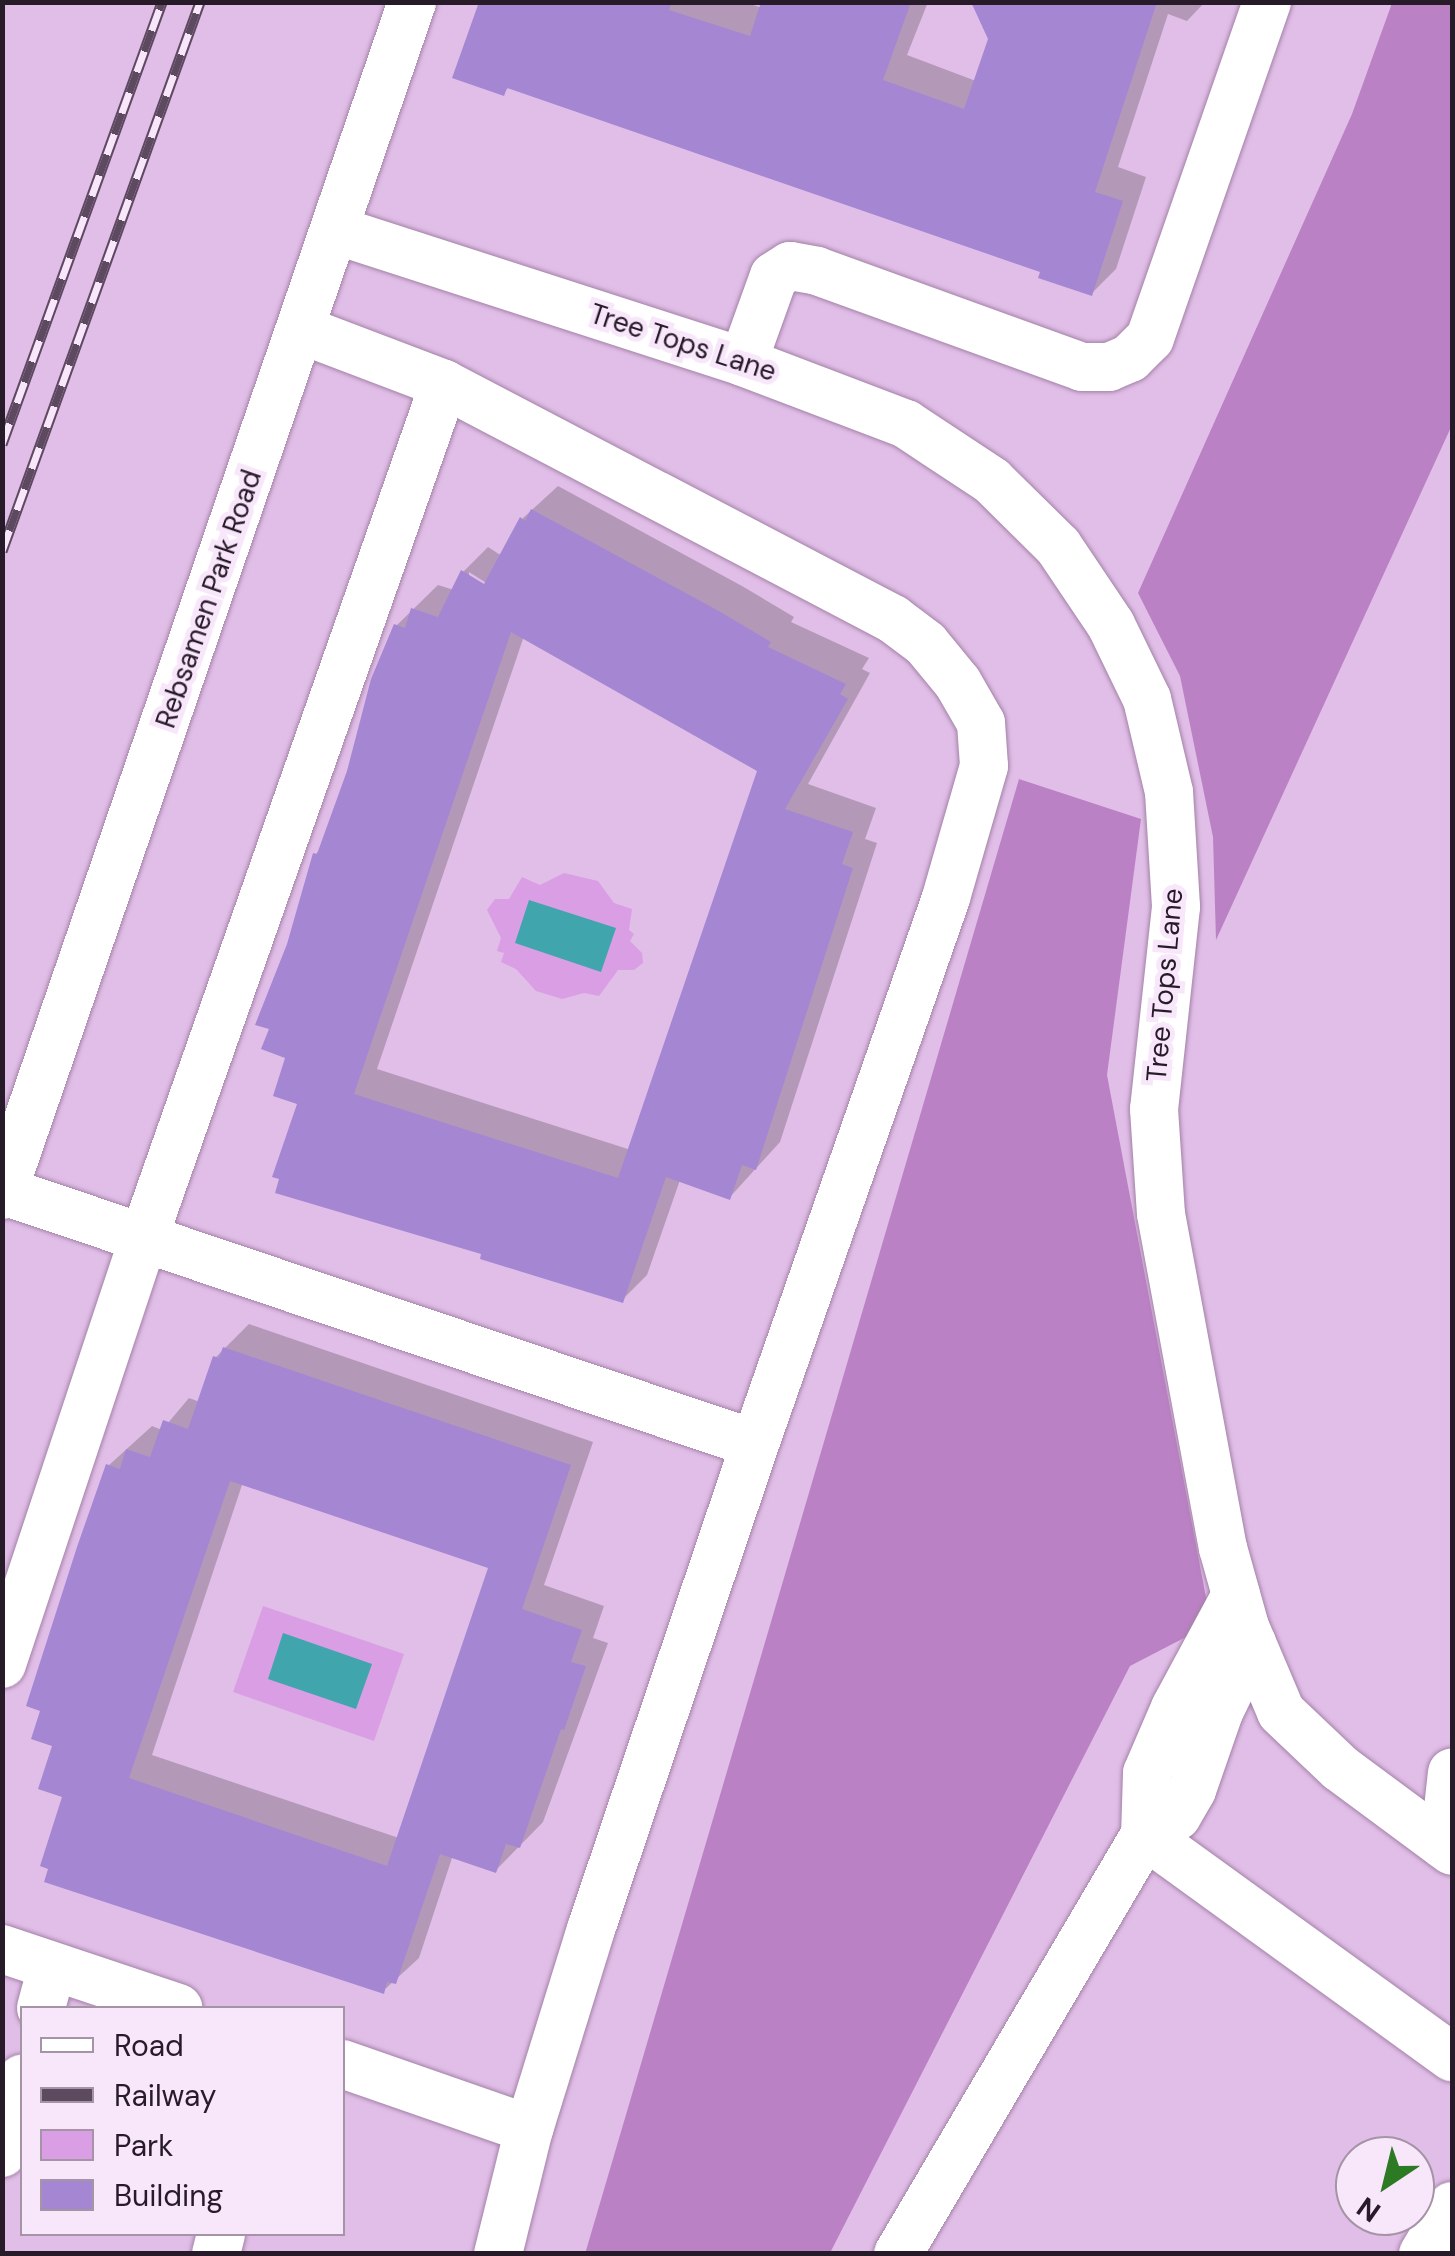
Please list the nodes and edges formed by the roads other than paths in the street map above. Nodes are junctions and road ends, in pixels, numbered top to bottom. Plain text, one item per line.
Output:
1 (412, 2) edge
2 (1267, 2) edge
3 (335, 230) junction
4 (302, 330) junction
5 (743, 362) junction
6 (444, 384) junction
7 (3, 1193) edge
8 (144, 1237) junction
9 (755, 1444) junction
10 (1236, 1594) junction
11 (1252, 1644) junction
12 (2, 1664) edge
13 (1452, 1772) edge
14 (1145, 1835) junction
15 (1448, 1848) edge
16 (2, 1950) edge
17 (47, 1988) edge
18 (165, 2006) edge
19 (1452, 2057) edge
20 (345, 2065) edge
21 (20, 2086) edge
22 (529, 2129) junction
23 (2, 2153) edge
24 (1452, 2206) edge
25 (498, 2254) edge
26 (898, 2254) edge
27 (1423, 2254) edge

1 - 3 street, Rebsamen Park Road
2 - 5 street
3 - 4 street, Rebsamen Park Road
3 - 5 street, Tree Tops Lane
4 - 6 street
4 - 7 street, Rebsamen Park Road
5 - 10 street, Tree Tops Lane
6 - 8 street
6 - 9 street
7 - 8 street
8 - 9 street
8 - 12 street
9 - 22 street
10 - 11 street, Tree Tops Lane
10 - 14 street
11 - 14 street
11 - 15 street, Tree Tops Lane
13 - 15 street
14 - 19 street
14 - 26 street
16 - 17 street
17 - 18 street
20 - 22 street
21 - 23 street
22 - 25 street
24 - 27 street

